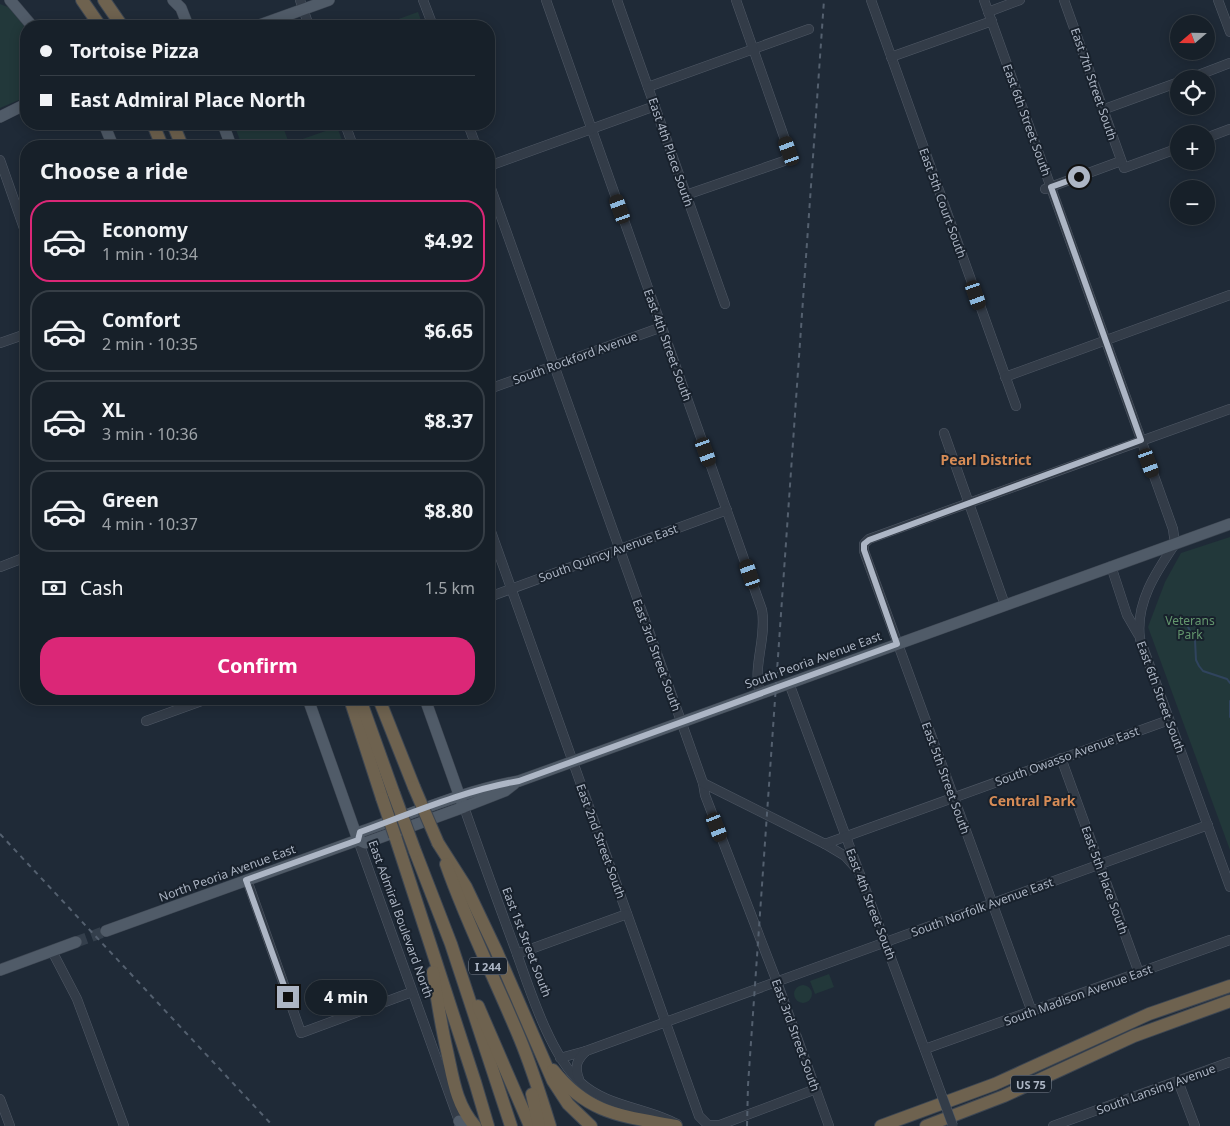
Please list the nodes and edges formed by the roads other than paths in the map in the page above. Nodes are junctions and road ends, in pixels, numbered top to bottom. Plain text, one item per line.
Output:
1 (10, 0) edge
2 (82, 0) edge
3 (104, 0) edge
4 (329, 0) edge
5 (423, 0) edge
6 (546, 0) edge
7 (617, 0) edge
8 (736, 0) edge
9 (870, 0) edge
10 (984, 0) edge
11 (1020, 0) edge
12 (1218, 0) edge
13 (1066, 1) edge
14 (178, 3) edge
15 (302, 5) edge
16 (990, 16) junction
17 (27, 20) edge
18 (96, 20) edge
19 (118, 20) edge
20 (185, 20) edge
21 (270, 20) edge
22 (307, 20) edge
23 (431, 20) edge
24 (809, 29) dead end
25 (1230, 32) edge
26 (753, 50) junction
27 (891, 57) junction
28 (1230, 63) edge
29 (1212, 70) edge
30 (1170, 85) edge
31 (648, 87) junction
32 (655, 106) junction
33 (20, 107) edge
34 (1102, 110) junction
35 (0, 116) edge
36 (592, 129) junction
37 (1230, 129) edge
38 (1215, 135) edge
39 (1170, 151) edge
40 (0, 160) edge
41 (495, 164) edge
42 (1123, 165) junction
43 (1048, 188) junction
44 (686, 196) junction
45 (495, 199) edge
46 (20, 217) edge
47 (1230, 295) edge
48 (725, 304) dead end
49 (662, 327) junction
50 (20, 336) edge
51 (1106, 340) junction
52 (0, 343) edge
53 (554, 366) junction
54 (1005, 377) junction
55 (495, 387) edge
56 (1016, 406) dead end
57 (1230, 409) edge
58 (944, 432) dead end
59 (1141, 440) junction
60 (969, 504) junction
61 (727, 510) junction
62 (1230, 524) edge
63 (495, 543) edge
64 (1175, 544) junction
65 (619, 550) junction
66 (20, 559) edge
67 (1111, 566) junction
68 (0, 567) edge
69 (511, 588) junction
70 (495, 595) edge
71 (1005, 605) junction
72 (1140, 639) junction
73 (897, 644) junction
74 (789, 683) junction
75 (760, 693) junction
76 (183, 705) edge
77 (310, 705) edge
78 (352, 705) edge
79 (362, 705) edge
80 (381, 705) edge
81 (427, 705) edge
82 (1169, 720) junction
83 (146, 722) dead end
84 (682, 722) junction
85 (1061, 758) junction
86 (572, 761) junction
87 (703, 783) junction
88 (388, 796) junction
89 (953, 797) junction
90 (462, 802) junction
91 (1208, 825) junction
92 (846, 836) junction
93 (358, 840) junction
94 (438, 843) junction
95 (825, 844) junction
96 (1100, 864) junction
97 (246, 880) junction
98 (864, 882) junction
99 (1230, 887) edge
100 (992, 903) junction
101 (627, 914) junction
102 (106, 931) tunnel mouth
103 (427, 932) junction
104 (1230, 940) edge
105 (76, 942) tunnel mouth
106 (886, 942) junction
107 (451, 944) junction
108 (52, 951) junction
109 (517, 954) junction
110 (0, 970) edge
111 (1140, 973) junction
112 (777, 982) junction
113 (1230, 986) edge
114 (412, 992) junction
115 (1230, 1001) edge
116 (1032, 1012) junction
117 (666, 1021) junction
118 (520, 1040) junction
119 (925, 1049) junction
120 (586, 1051) junction
121 (542, 1056) junction
122 (560, 1058) junction
123 (1230, 1062) edge
124 (1178, 1081) junction
125 (580, 1083) junction
126 (816, 1089) junction
127 (0, 1099) edge
128 (828, 1122) edge
129 (510, 1123) edge
130 (1072, 1123) edge
131 (460, 1124) edge
132 (708, 1125) edge
133 (10, 1126) edge
134 (124, 1126) edge
135 (476, 1126) edge
136 (488, 1126) edge
137 (530, 1126) edge
138 (539, 1126) edge
139 (550, 1126) edge
140 (591, 1126) edge
141 (676, 1126) edge
142 (682, 1126) edge
143 (881, 1126) edge
144 (926, 1126) edge
145 (953, 1126) edge
146 (1053, 1126) edge
147 (1194, 1126) edge

1 - 17 main road
2 - 18 highway
3 - 19 highway
4 - 15 main road
5 - 23 street
6 - 36 street, East 4th Street South
7 - 31 street, East 4th Place South
8 - 26 street
9 - 27 street, East 5th Court South
10 - 16 street, East 6th Street South
11 - 16 street
12 - 25 street
13 - 34 street, East 7th Street South
14 - 20 main road
15 - 21 main road
15 - 22 street
16 - 27 street
16 - 43 street, East 6th Street South
24 - 26 street
26 - 31 street
26 - 44 street
27 - 54 street, East 5th Court South
28 - 29 street
30 - 34 street
31 - 32 street, East 4th Place South
32 - 36 street
32 - 44 street, East 4th Place South
33 - 35 main road
34 - 42 street, East 7th Street South
36 - 41 street
36 - 49 street, East 4th Street South
37 - 38 street
39 - 42 street
40 - 46 street
42 - 43 street
43 - 51 street, East 6th Street South
44 - 48 street, East 4th Place South
45 - 53 street, East 3rd Street South
47 - 51 street
49 - 53 street, South Rockford Avenue
49 - 61 street, East 4th Street South
50 - 52 street
51 - 54 street
51 - 59 street, East 6th Street South
53 - 55 street, South Rockford Avenue
53 - 65 street, East 3rd Street South
54 - 56 street, East 5th Court South
57 - 59 street
58 - 60 street
59 - 60 street
59 - 64 street, East 6th Street South
60 - 71 street
60 - 73 street, East 5th Street South
61 - 65 street, South Quincy Avenue East
61 - 75 street, East 4th Street South
62 - 64 main road, South Peoria Avenue East
63 - 69 street, East 2nd Street South
64 - 67 main road, South Peoria Avenue East
64 - 72 street, East 6th Street South
65 - 69 street, South Quincy Avenue East
65 - 84 street, East 3rd Street South
66 - 68 street
67 - 71 main road, South Peoria Avenue East
67 - 72 street
69 - 70 street, South Quincy Avenue East
69 - 86 street, East 2nd Street South
71 - 73 main road, South Peoria Avenue East
72 - 82 street, East 6th Street South
73 - 74 main road, South Peoria Avenue East
73 - 89 street, East 5th Street South
74 - 75 main road, South Peoria Avenue East
74 - 92 street, East 4th Street South
75 - 84 main road, South Peoria Avenue East
76 - 83 street
77 - 93 main road, East Admiral Boulevard North
78 - 88 highway
79 - 88 highway
80 - 94 highway, I 244, bridge
81 - 90 main road, East 1st Street South
82 - 85 street, South Owasso Avenue East
82 - 91 street, East 6th Street South
84 - 86 main road, South Peoria Avenue East
84 - 87 street, East 3rd Street South
85 - 89 street, South Owasso Avenue East
85 - 96 street, East 5th Place South
86 - 90 main road, South Peoria Avenue East
86 - 101 street, East 2nd Street South
87 - 95 street
87 - 112 street, East 3rd Street South
88 - 103 highway, bridge
88 - 107 highway, bridge
89 - 92 street, South Owasso Avenue East
89 - 100 street, East 5th Street South
90 - 93 main road, South Peoria Avenue East
90 - 109 street, East 1st Street South
91 - 96 street, South Norfolk Avenue East
91 - 99 street, East 6th Street South
92 - 95 street, South Owasso Avenue East
92 - 98 street, East 4th Street South
93 - 97 main road, North Peoria Avenue East
93 - 114 street, East Admiral Boulevard North
94 - 118 highway, I 244
94 - 121 highway
95 - 98 street
96 - 100 street, South Norfolk Avenue East
96 - 111 street, East 5th Place South
97 - 102 main road, North Peoria Avenue East
97 - 114 street
98 - 106 street, East 4th Street South
100 - 106 street, South Norfolk Avenue East
100 - 116 street, East 5th Street South
101 - 109 street
101 - 117 street, East 2nd Street South
103 - 135 highway
103 - 136 highway
104 - 111 street, South Madison Avenue East
105 - 108 main road
106 - 112 street, South Norfolk Avenue East
106 - 119 street, East 4th Street South
107 - 129 highway
107 - 137 highway
108 - 110 main road
108 - 134 street
109 - 122 street, East 1st Street South
111 - 116 street, South Madison Avenue East
112 - 117 street, South Norfolk Avenue East
112 - 126 street, East 3rd Street South
113 - 143 highway, US 75
114 - 131 street, East Admiral Boulevard North
115 - 144 highway, US 75
116 - 119 street, South Madison Avenue East
117 - 120 street, South Norfolk Avenue East
117 - 132 street, East 2nd Street South
118 - 138 highway
118 - 139 highway, I 244
119 - 145 street, East 4th Street South, bridge
120 - 122 street, South Norfolk Avenue East
120 - 125 street
121 - 140 highway
121 - 141 highway
122 - 125 street, East 1st Street South
123 - 124 street, South Lansing Avenue
124 - 130 street, South Lansing Avenue
124 - 147 street
125 - 142 street, East 1st Street South
126 - 128 street, East 3rd Street South
126 - 132 street
127 - 133 street
130 - 146 street, South Lansing Avenue

